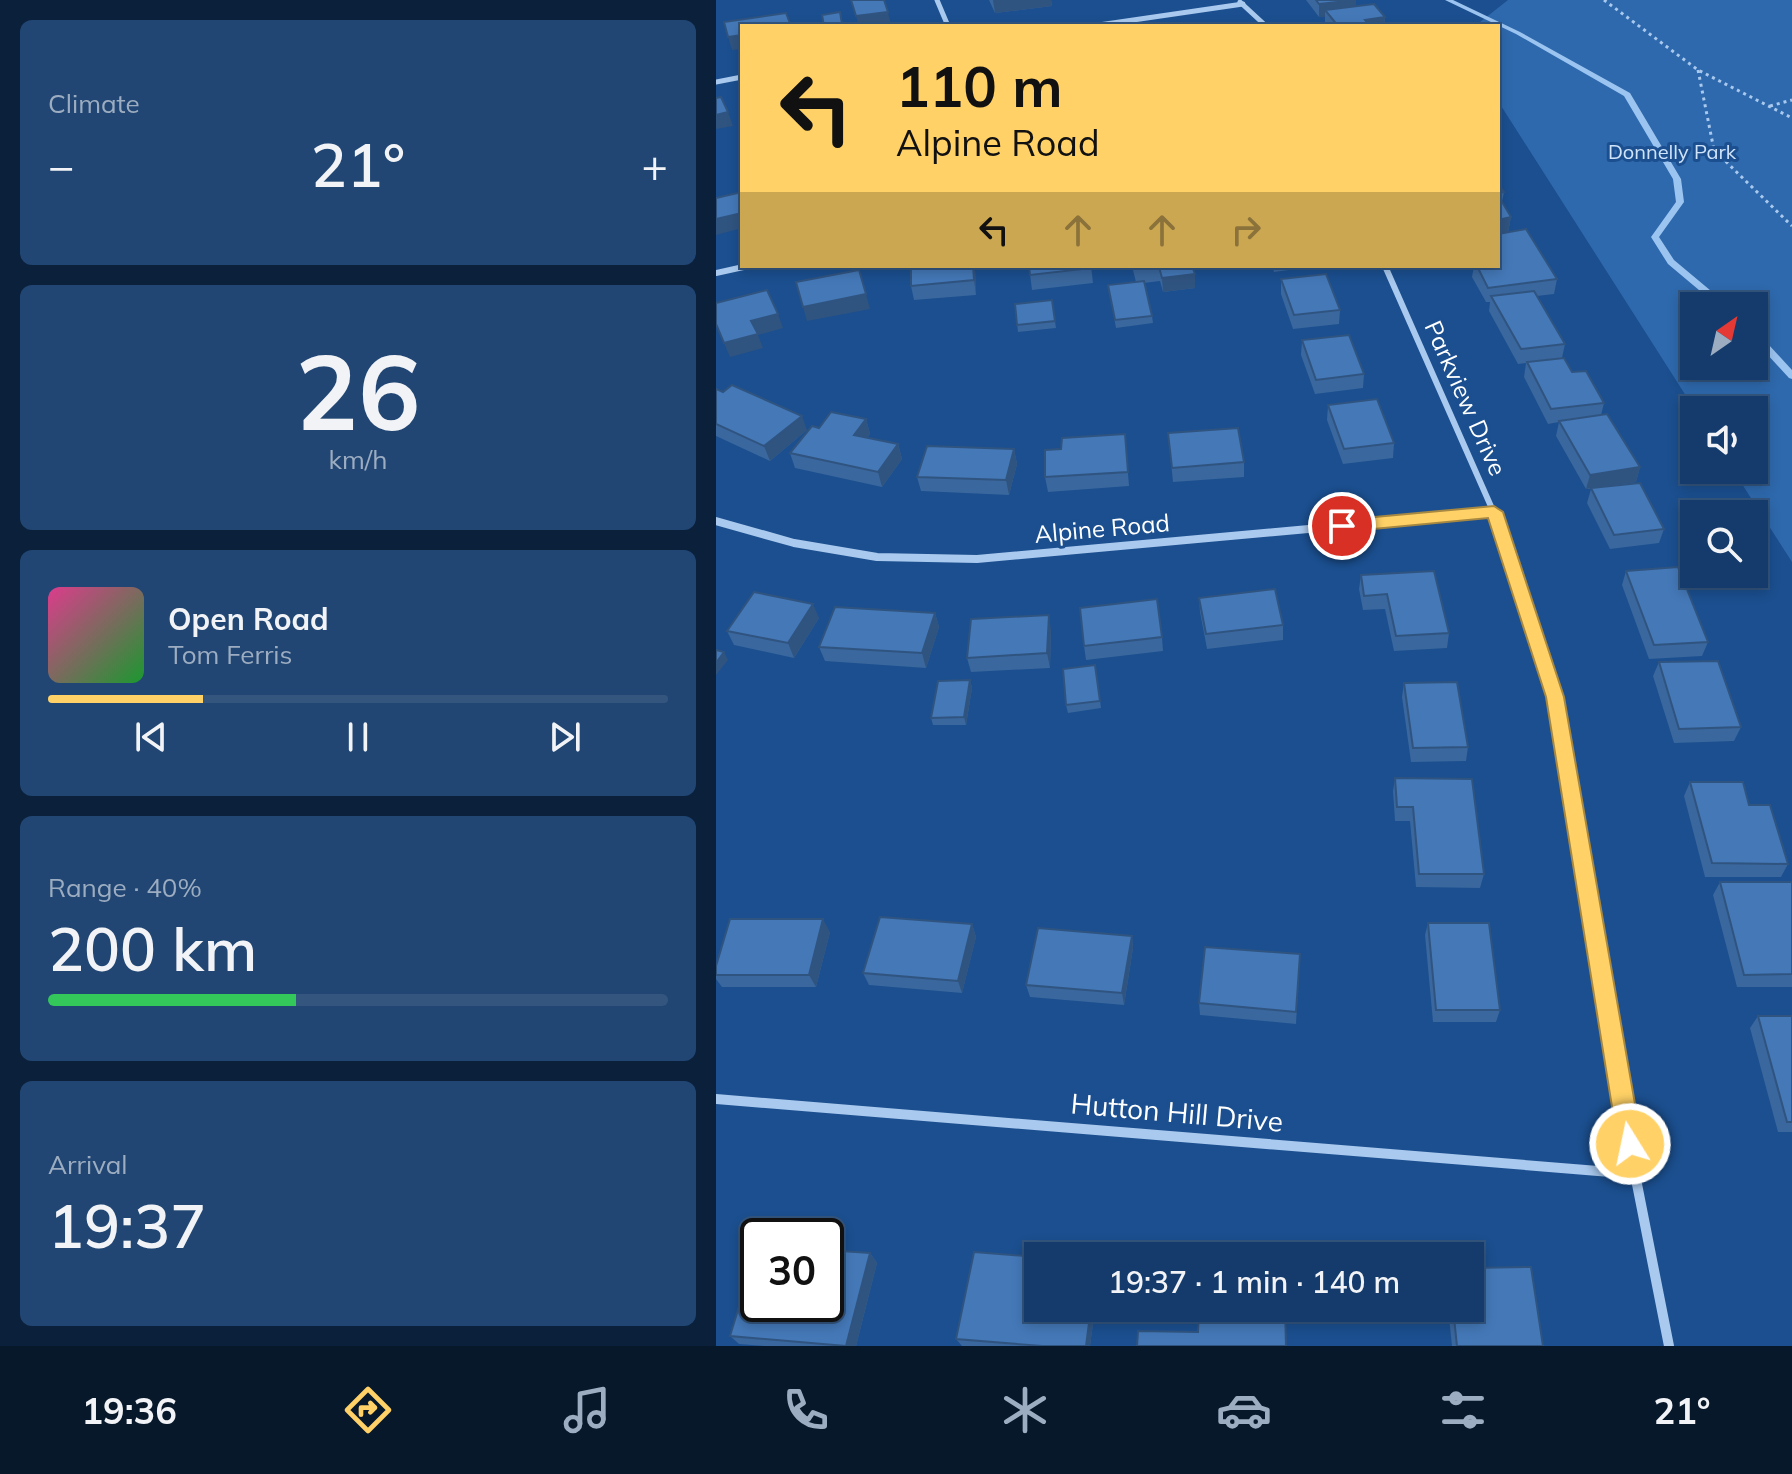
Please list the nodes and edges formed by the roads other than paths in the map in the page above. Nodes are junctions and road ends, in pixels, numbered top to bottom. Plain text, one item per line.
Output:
1 (937, 0) edge
2 (1240, 2) edge
3 (947, 24) edge
4 (1104, 24) edge
5 (1264, 24) edge
6 (740, 77) edge
7 (716, 82) edge
8 (740, 268) edge
9 (1386, 268) edge
10 (716, 273) edge
11 (1494, 512) junction
12 (716, 521) edge
13 (716, 1099) edge
14 (1635, 1174) junction
15 (1669, 1346) edge

1 - 3 street
2 - 4 street
2 - 5 street
6 - 7 street
8 - 10 street
9 - 11 street, Parkview Drive
11 - 12 street, Alpine Road
11 - 14 street, Parkview Drive
13 - 14 street, Hutton Hill Drive
14 - 15 street, Parkview Drive

